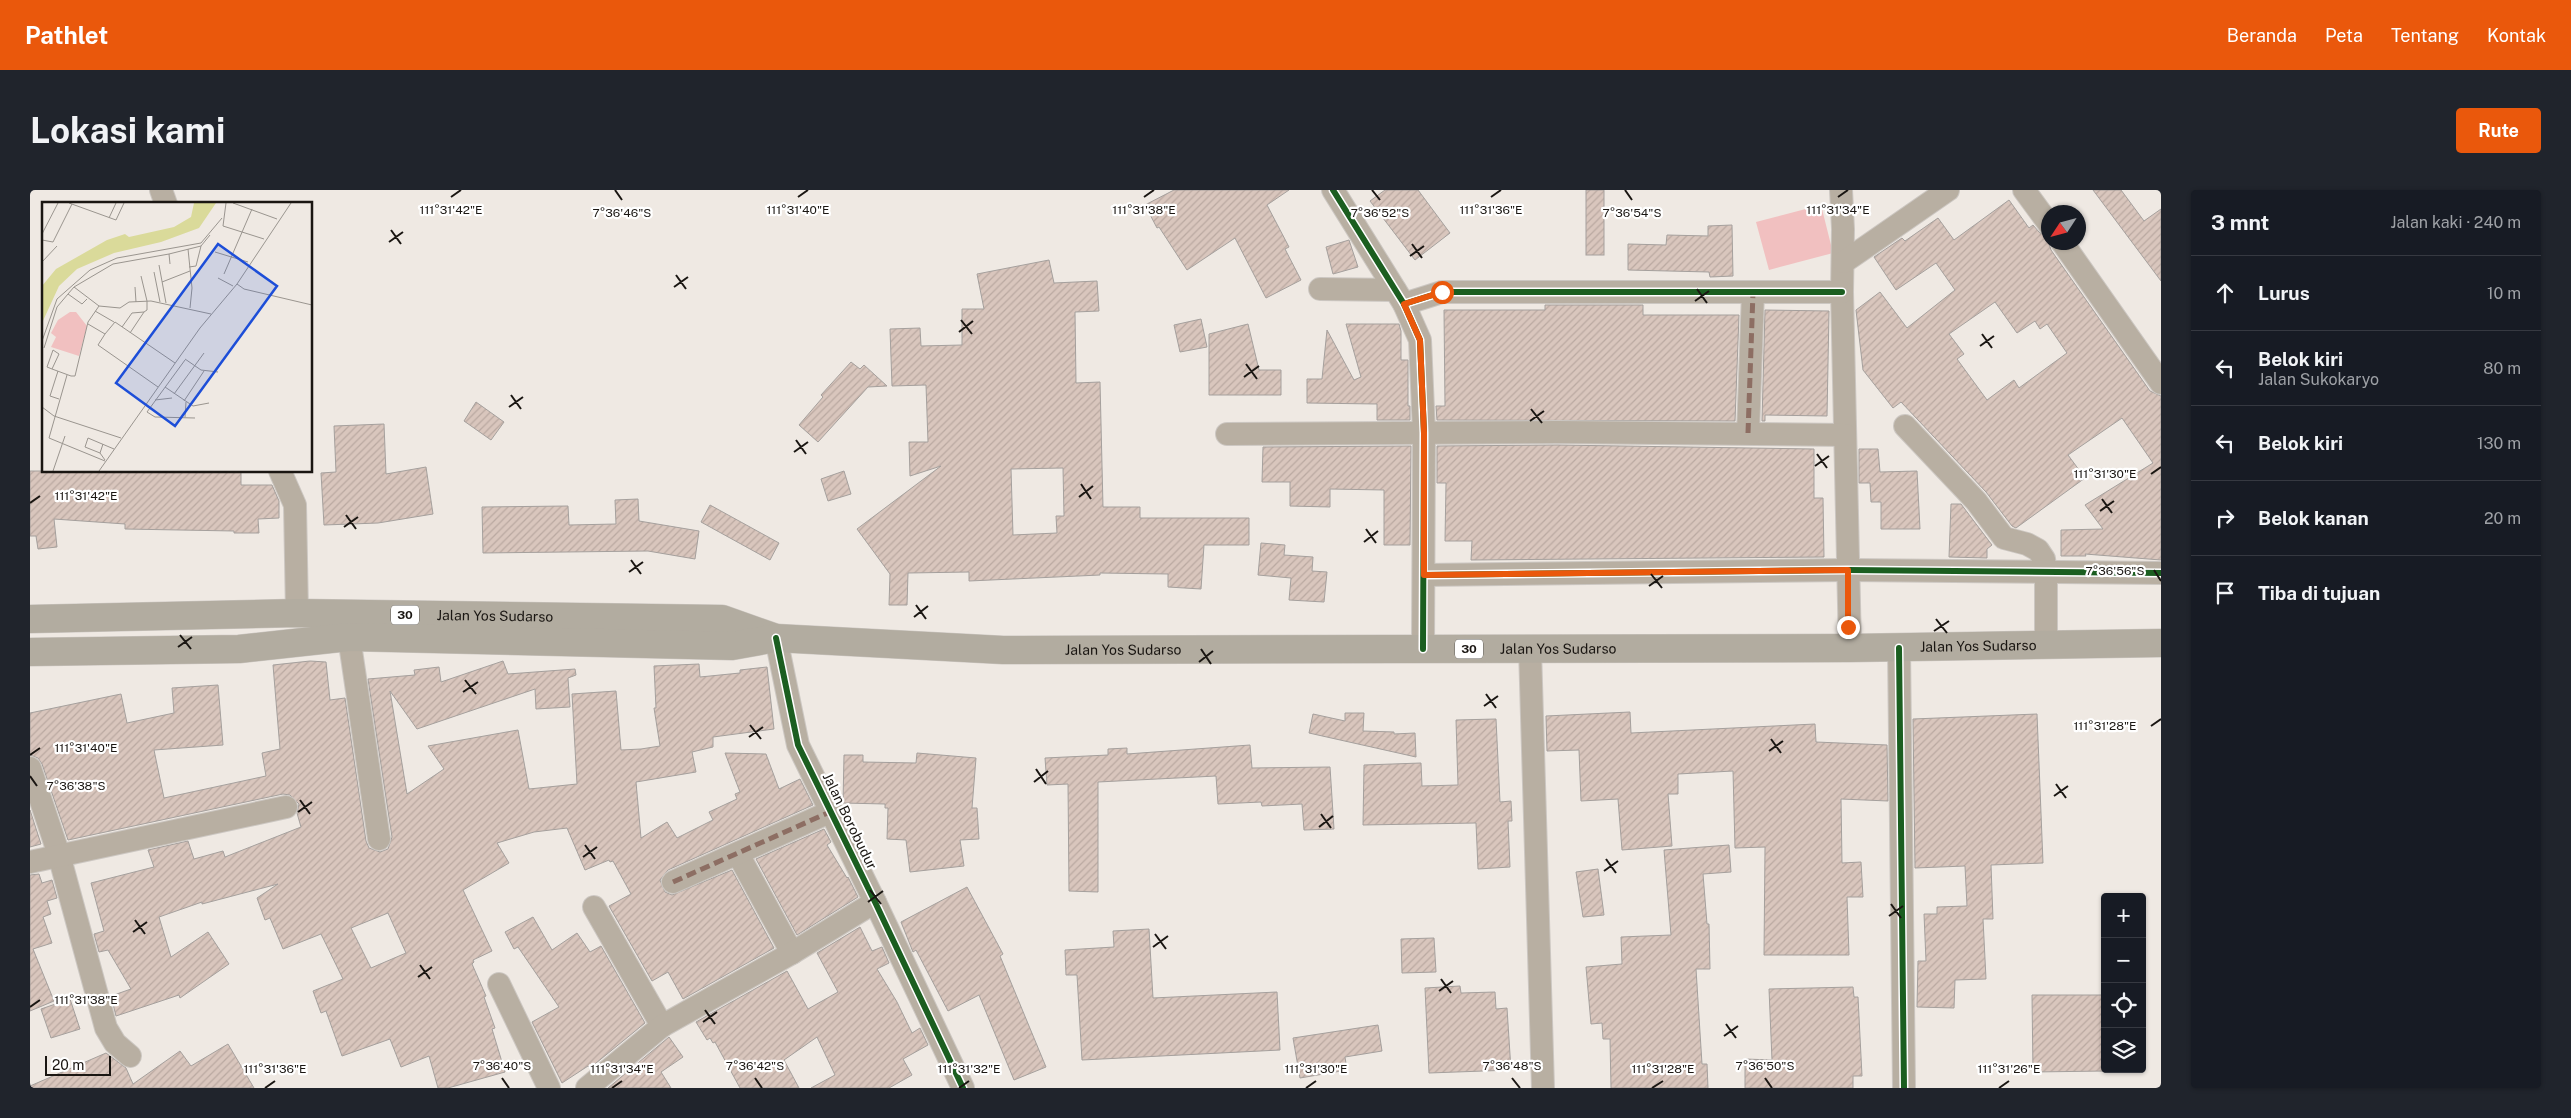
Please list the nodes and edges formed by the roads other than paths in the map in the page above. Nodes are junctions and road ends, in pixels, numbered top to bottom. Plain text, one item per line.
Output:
1 (161, 190) edge
2 (1333, 190) edge
3 (1840, 190) edge
4 (1948, 190) edge
5 (2024, 190) edge
6 (165, 202) edge
7 (2041, 214) edge
8 (2068, 250) edge
9 (1844, 262) junction
10 (1320, 289) dead end
11 (1753, 292) junction
12 (1842, 292) junction
13 (1400, 297) junction
14 (2161, 383) edge
15 (1905, 426) dead end
16 (1424, 433) junction
17 (1748, 433) junction
18 (1227, 434) dead end
19 (1845, 435) junction
20 (280, 472) edge
21 (1848, 570) junction
22 (2046, 572) junction
23 (2161, 574) edge
24 (1424, 575) junction
25 (297, 613) junction
26 (238, 614) junction
27 (30, 619) edge
28 (349, 637) junction
29 (776, 638) junction
30 (2161, 643) edge
31 (2046, 646) junction
32 (1850, 648) junction
33 (1899, 648) junction
34 (239, 649) junction
35 (1423, 649) junction
36 (1530, 649) junction
37 (30, 652) edge
38 (30, 768) edge
39 (286, 807) dead end
40 (832, 812) junction
41 (379, 840) dead end
42 (738, 854) junction
43 (59, 855) junction
44 (30, 862) edge
45 (673, 882) dead end
46 (875, 902) junction
47 (594, 907) dead end
48 (792, 953) junction
49 (499, 984) dead end
50 (662, 1026) junction
51 (130, 1056) dead end
52 (549, 1088) edge
53 (587, 1088) edge
54 (963, 1088) edge
55 (1544, 1088) edge
56 (1904, 1088) edge

1 - 6 street
2 - 13 street
3 - 9 street
4 - 9 street
5 - 7 street
8 - 14 street
9 - 12 street
10 - 13 street
11 - 12 street
11 - 13 street
11 - 17 street
12 - 19 street
13 - 16 street
15 - 22 street
16 - 17 street
16 - 18 street
16 - 24 street
17 - 19 street
19 - 21 street
20 - 25 street
21 - 22 street
21 - 24 street
21 - 32 street
22 - 23 street
22 - 31 street
24 - 35 street
25 - 26 highway, Jalan Yos Sudarso / 30
25 - 29 highway, Jalan Yos Sudarso / 30
26 - 27 highway, Jalan Yos Sudarso / 30
26 - 34 highway
28 - 29 highway, Jalan Yos Sudarso / 30
28 - 34 highway, Jalan Yos Sudarso / 30
28 - 41 street
29 - 35 highway, Jalan Yos Sudarso / 30
29 - 40 street, Jalan Borobudur
30 - 31 highway, Jalan Yos Sudarso / 30
31 - 33 highway, Jalan Yos Sudarso / 30
32 - 33 highway, Jalan Yos Sudarso / 30
32 - 36 highway, Jalan Yos Sudarso / 30
33 - 56 street
34 - 37 highway, Jalan Yos Sudarso / 30
35 - 36 highway, Jalan Yos Sudarso / 30
36 - 55 street
38 - 43 street
39 - 43 street
40 - 42 street
40 - 46 street, Jalan Borobudur
42 - 45 street
42 - 48 street
43 - 44 street
43 - 51 street
46 - 48 street
46 - 54 street, Jalan Borobudur
47 - 50 street
48 - 50 street
49 - 52 street
50 - 53 street

